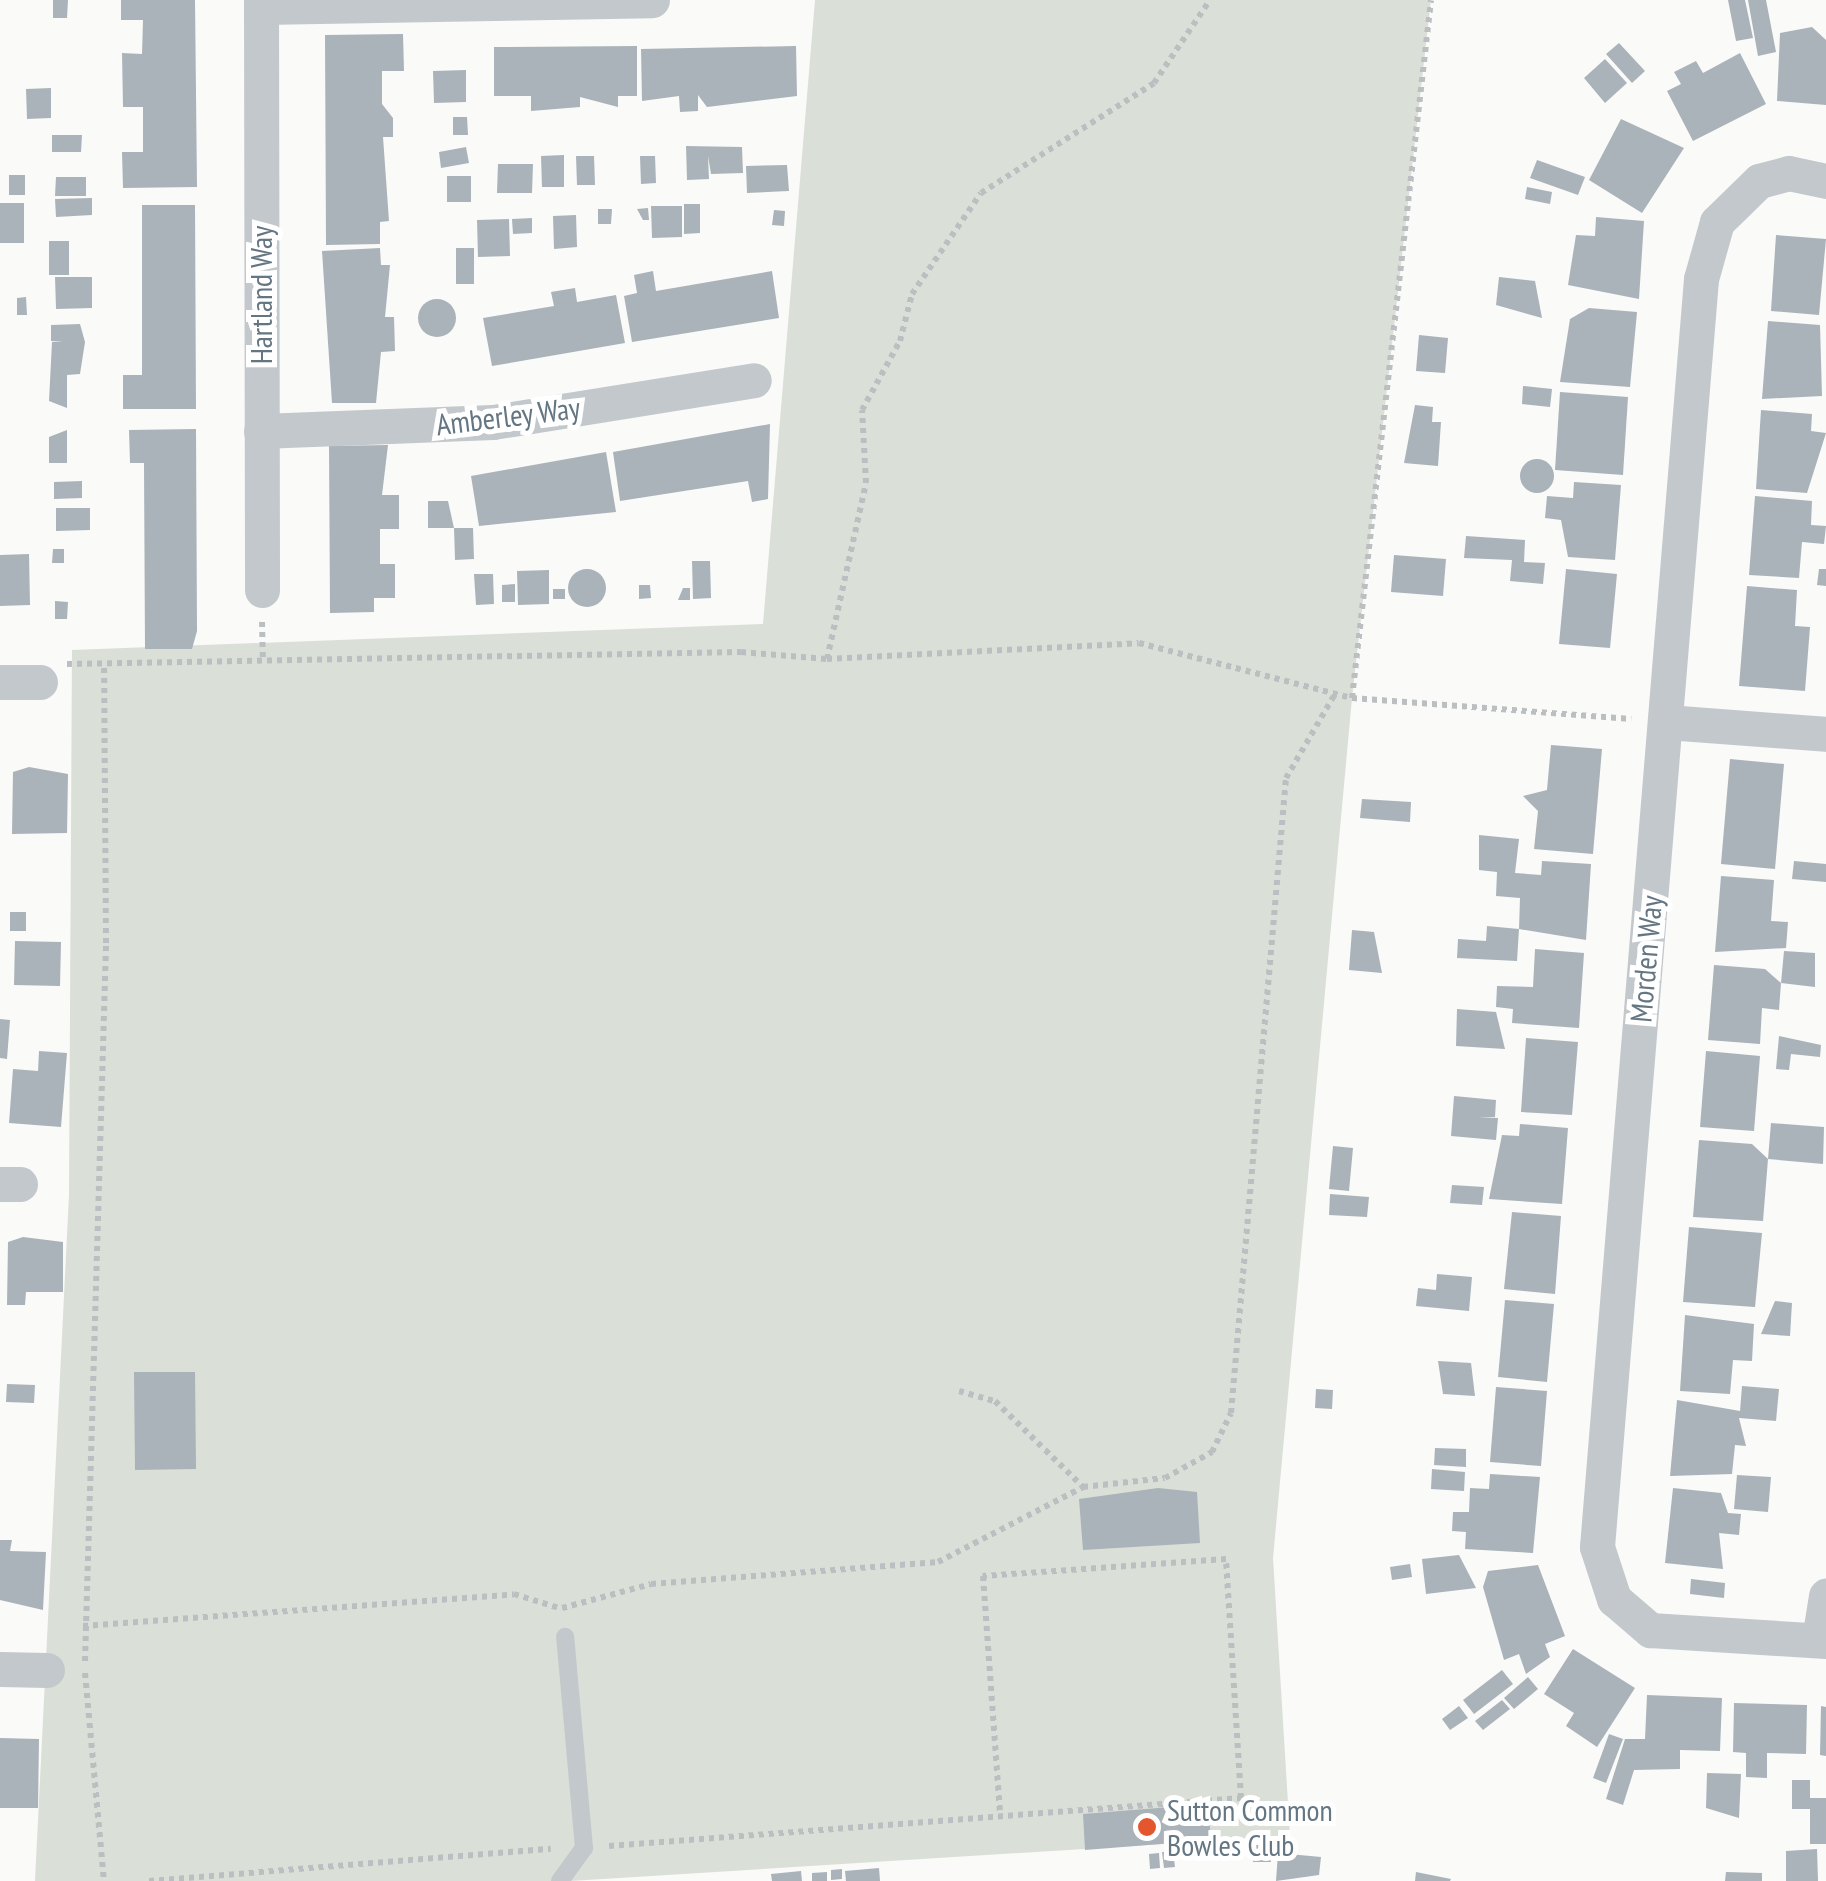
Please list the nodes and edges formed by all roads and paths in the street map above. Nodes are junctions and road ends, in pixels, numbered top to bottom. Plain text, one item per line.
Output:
1 (652, 0) edge
2 (1210, 0) edge
3 (1431, 0) edge
4 (261, 4) edge
5 (1826, 181) edge
6 (754, 380) dead end
7 (261, 430) junction
8 (262, 590) dead end
9 (827, 659) junction
10 (104, 664) junction
11 (0, 682) edge
12 (40, 682) joint
13 (1336, 692) junction
14 (1352, 698) junction
15 (1667, 722) junction
16 (1826, 734) edge
17 (959, 1392) dead end
18 (1082, 1487) junction
19 (1826, 1596) edge
20 (562, 1608) junction
21 (83, 1626) junction
22 (564, 1637) joint
23 (1822, 1640) edge
24 (0, 1669) edge
25 (47, 1670) dead end
26 (1000, 1816) junction
27 (584, 1848) junction
28 (104, 1881) edge
29 (149, 1881) edge
30 (560, 1881) edge

1 - 4 street
2 - 9 path
3 - 14 path
4 - 7 street, Hartland Way
5 - 15 street, Morden Way
6 - 7 street, Amberley Way
7 - 8 street, Hartland Way
9 - 10 path
9 - 13 path
10 - 12 path
10 - 21 path
11 - 12 street
13 - 14 path
13 - 18 path
14 - 15 path
15 - 16 street
15 - 23 street, Morden Way
17 - 18 path
18 - 20 path
19 - 23 street
20 - 21 path
20 - 22 path
21 - 28 path
22 - 27 lane
24 - 25 street
26 - 26 path
26 - 27 path
27 - 29 path
27 - 30 lane

